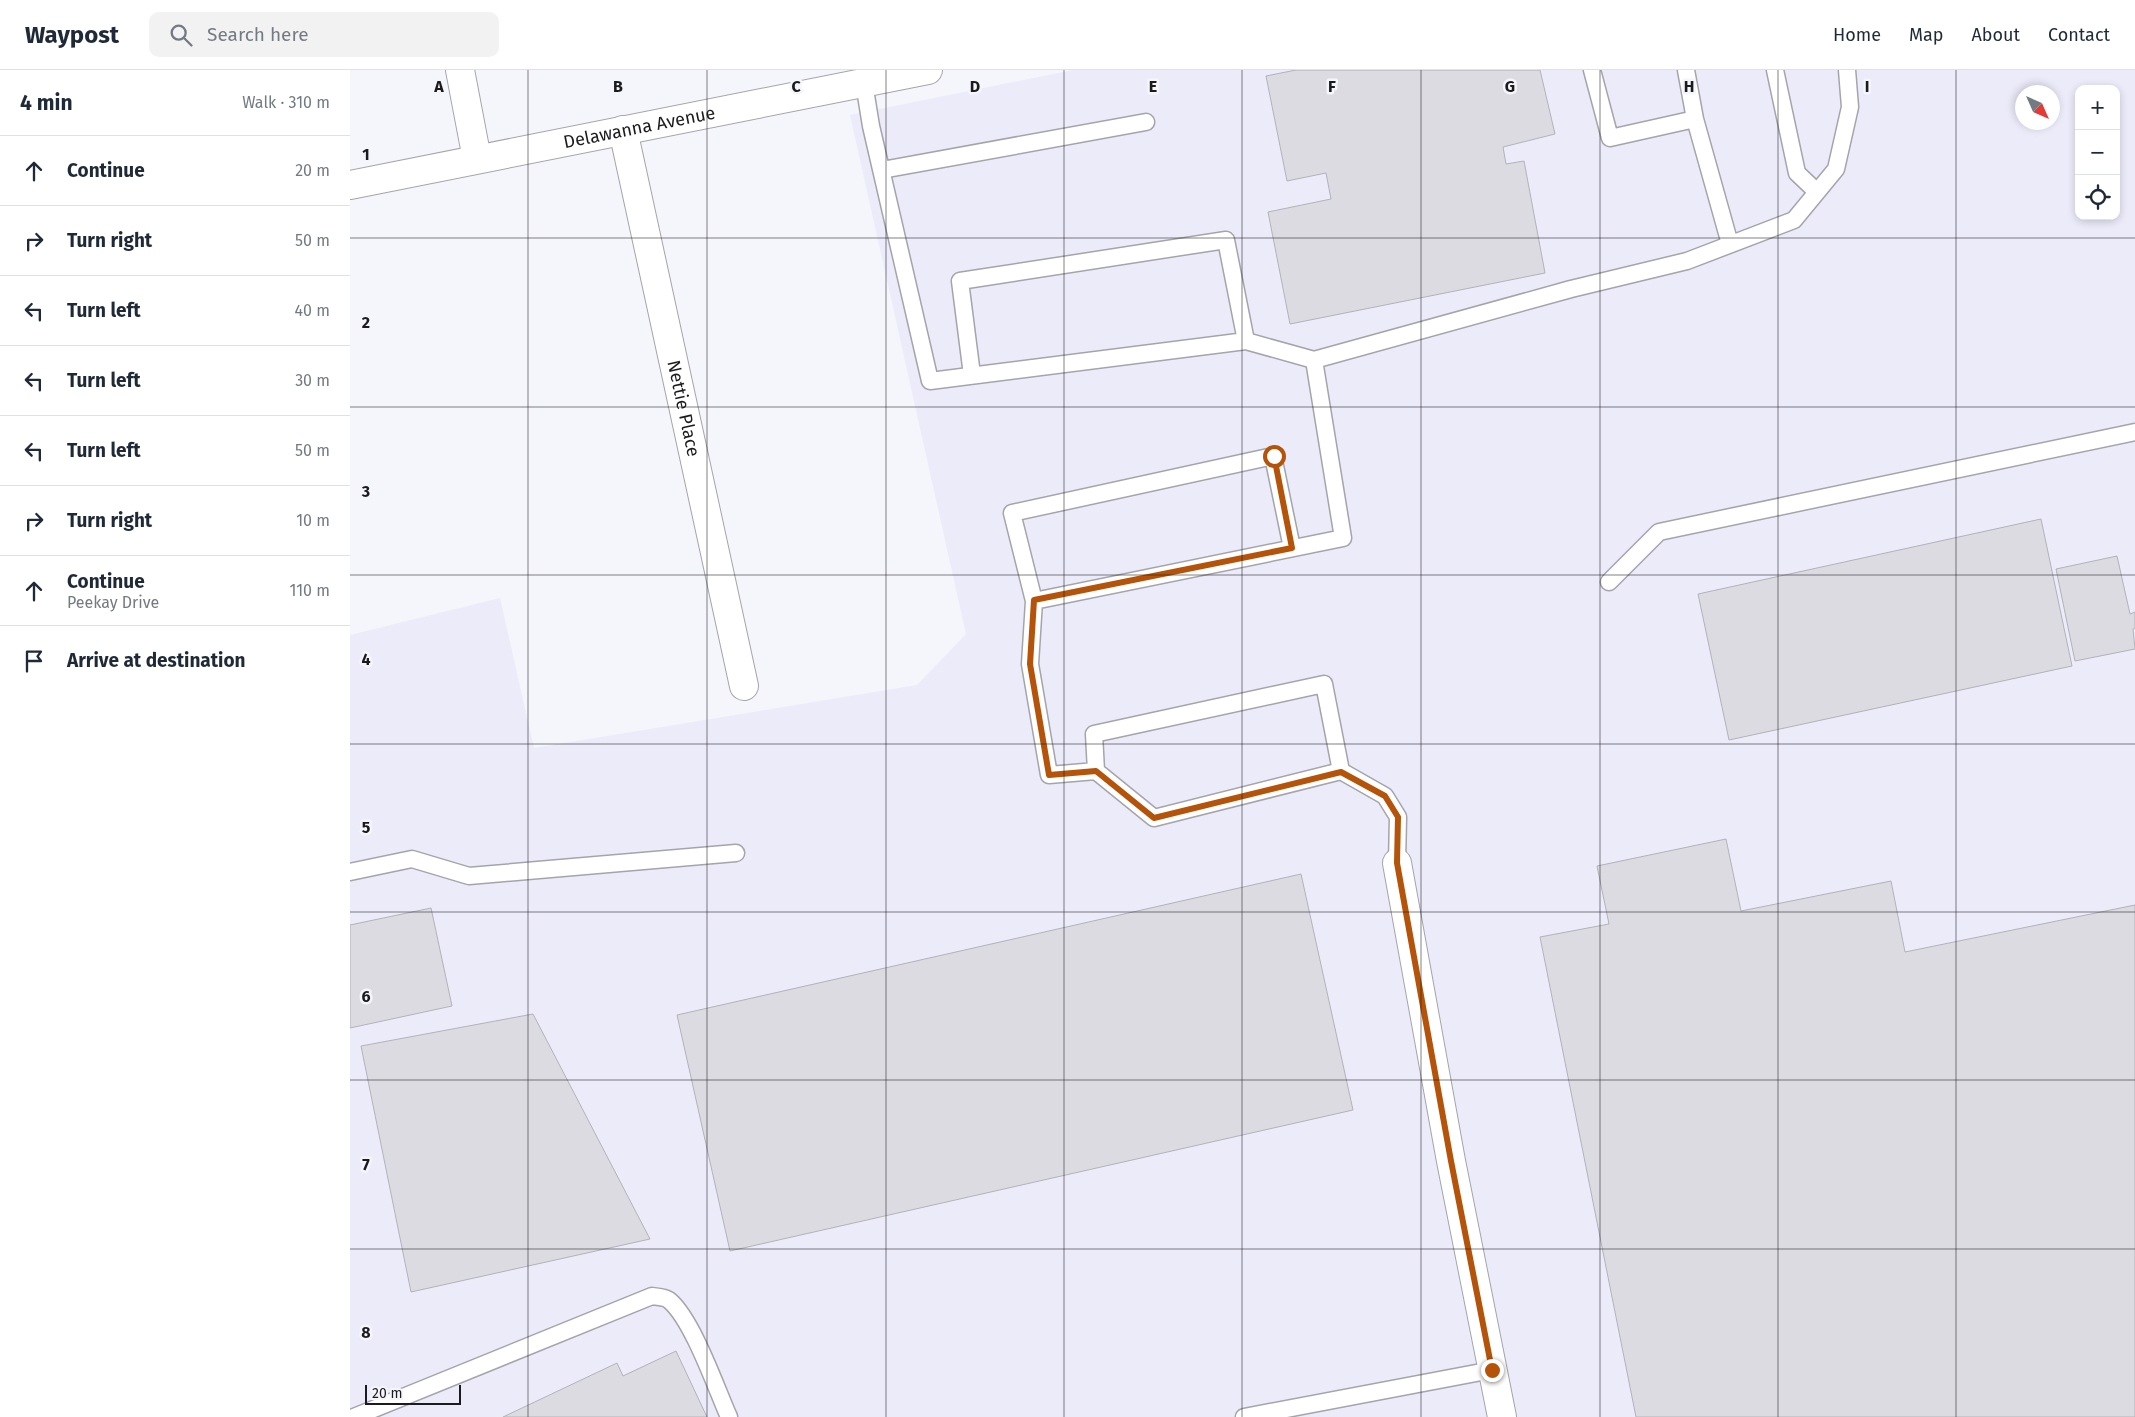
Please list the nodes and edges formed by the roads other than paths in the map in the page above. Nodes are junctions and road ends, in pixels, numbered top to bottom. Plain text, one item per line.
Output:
1 (460, 70) edge
2 (928, 70) edge
3 (1592, 70) edge
4 (1686, 70) edge
5 (1775, 70) edge
6 (1847, 70) edge
7 (847, 80) edge
8 (1696, 119) junction
9 (1146, 122) dead end
10 (623, 130) junction
11 (477, 159) junction
12 (882, 170) junction
13 (350, 185) edge
14 (1817, 192) junction
15 (1730, 244) junction
16 (1246, 341) junction
17 (1314, 360) junction
18 (972, 375) junction
19 (2135, 432) edge
20 (1292, 548) junction
21 (1610, 582) dead end
22 (1034, 600) junction
23 (744, 686) dead end
24 (1096, 771) junction
25 (1341, 772) junction
26 (736, 852) dead end
27 (1397, 863) joint
28 (350, 872) edge
29 (1492, 1370) junction
30 (354, 1417) edge
31 (730, 1417) edge
32 (1244, 1417) edge
33 (1502, 1417) edge

1 - 11 street
2 - 7 street, Delawanna Avenue
3 - 8 lane
4 - 8 lane
5 - 14 lane
6 - 14 lane
7 - 10 street, Delawanna Avenue
7 - 12 lane
8 - 15 lane
9 - 12 lane
10 - 11 street, Delawanna Avenue
10 - 23 street, Nettie Place
11 - 13 street, Delawanna Avenue
12 - 18 lane
14 - 15 lane
15 - 17 lane
16 - 17 lane
16 - 18 lane
16 - 18 lane
17 - 20 lane
19 - 21 lane
20 - 22 lane
20 - 22 lane
22 - 24 lane
24 - 25 lane
24 - 25 lane
25 - 27 lane
26 - 28 lane
27 - 29 street
29 - 32 lane
29 - 33 street
30 - 31 lane

